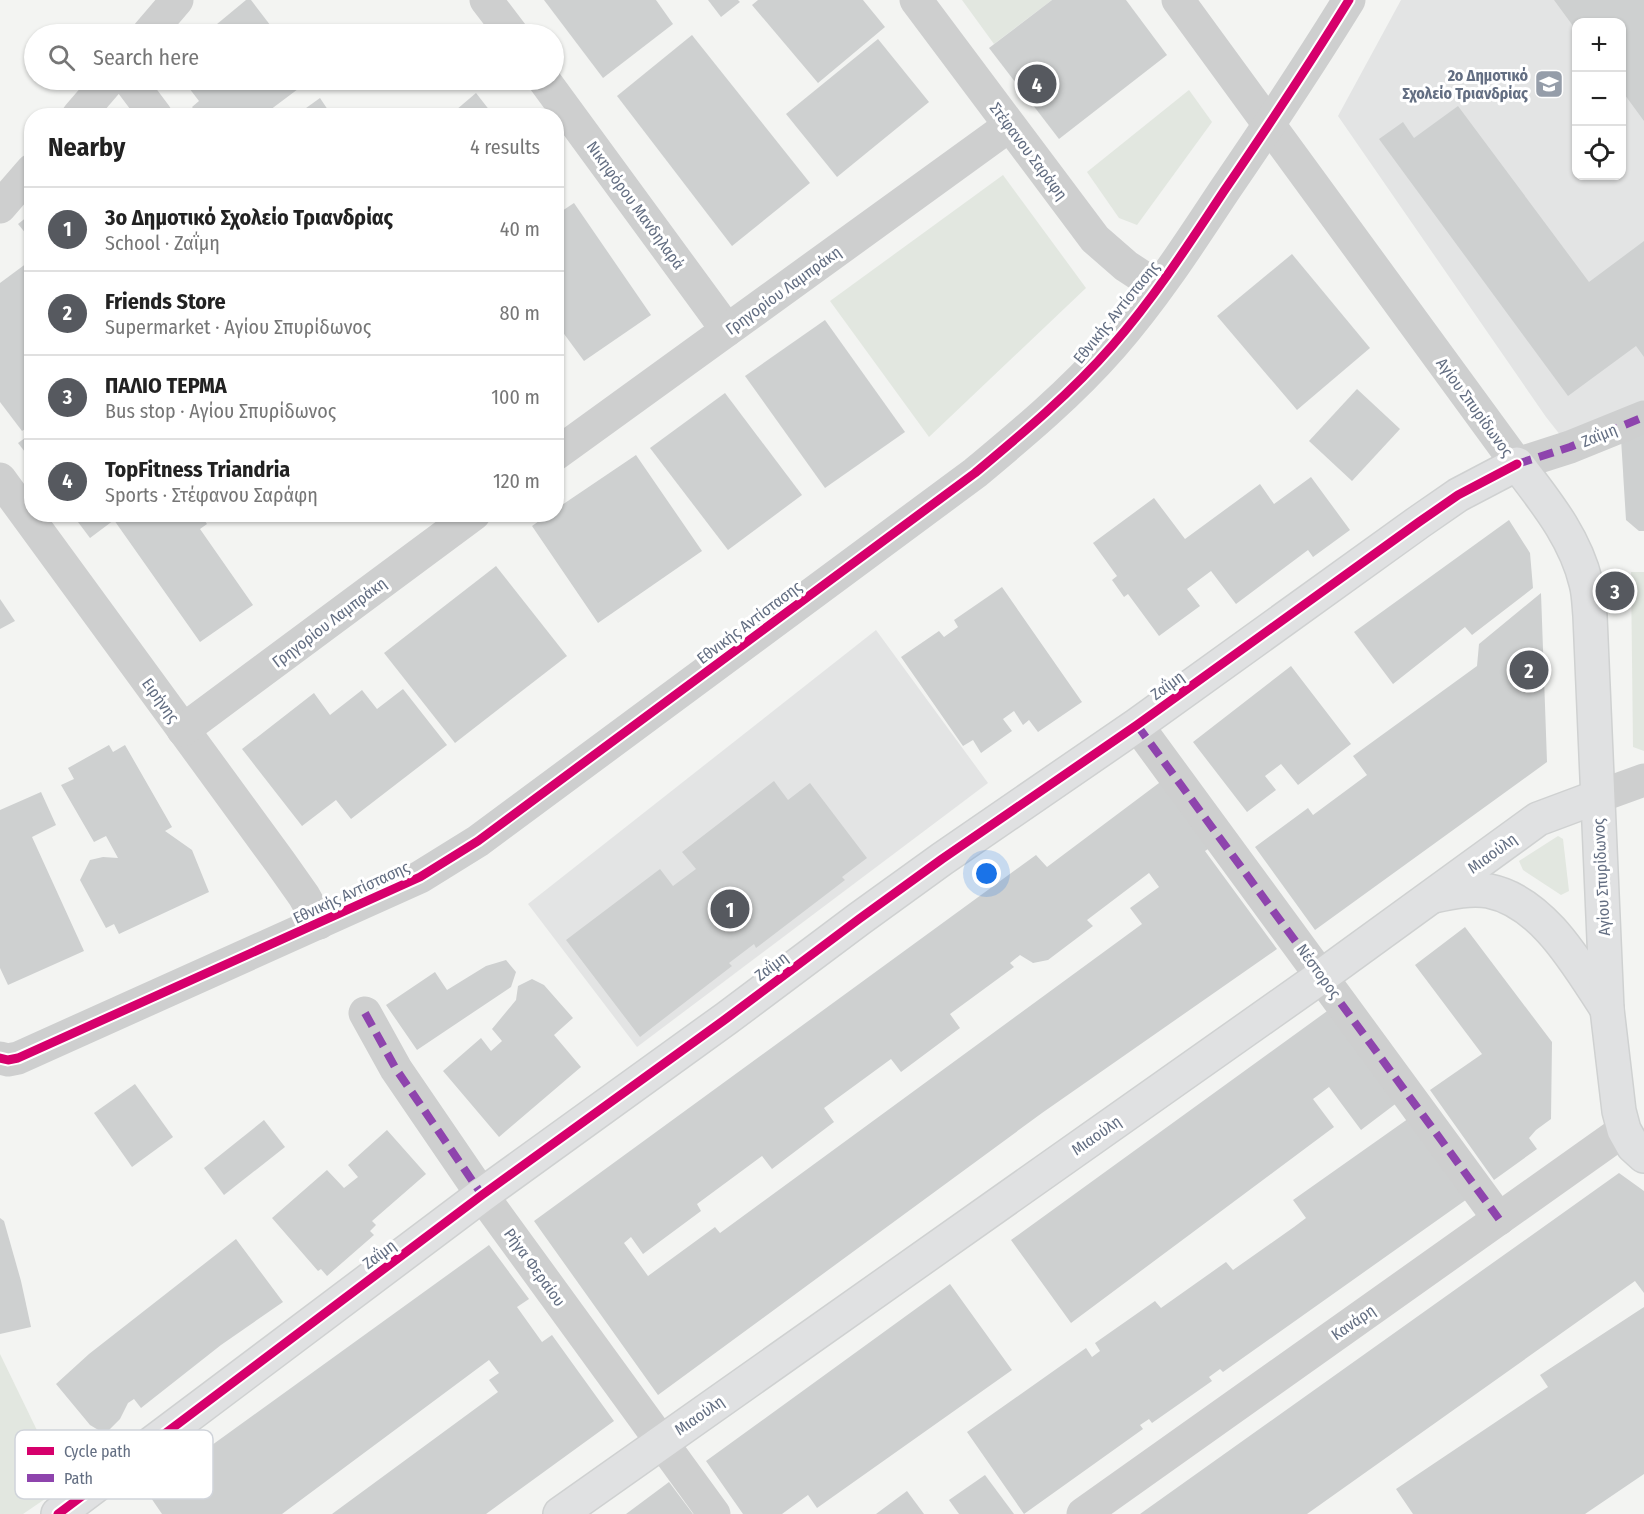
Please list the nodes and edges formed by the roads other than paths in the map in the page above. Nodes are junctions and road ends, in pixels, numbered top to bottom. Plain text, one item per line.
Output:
1 (177, 0) edge
2 (486, 0) edge
3 (916, 0) edge
4 (1178, 0) edge
5 (1348, 0) edge
6 (157, 24) edge
7 (504, 24) edge
8 (100, 90) edge
9 (136, 90) edge
10 (551, 90) edge
11 (85, 108) edge
12 (150, 108) edge
13 (1269, 125) junction
14 (1010, 126) junction
15 (24, 179) edge
16 (0, 207) edge
17 (1158, 287) junction
18 (727, 330) junction
19 (1644, 417) edge
20 (564, 448) edge
21 (1517, 464) junction
22 (0, 479) edge
23 (24, 512) edge
24 (31, 522) edge
25 (459, 522) edge
26 (1137, 725) junction
27 (183, 730) junction
28 (1644, 780) edge
29 (1597, 796) junction
30 (1432, 896) junction
31 (319, 923) junction
32 (1322, 976) junction
33 (1607, 1009) junction
34 (365, 1013) dead end
35 (0, 1058) edge
36 (1624, 1130) junction
37 (1644, 1156) edge
38 (482, 1195) junction
39 (1499, 1219) junction
40 (185, 1430) edge
41 (661, 1442) junction
42 (93, 1503) edge
43 (58, 1514) edge
44 (560, 1514) edge
45 (714, 1514) edge
46 (1083, 1514) edge

1 - 6 street
2 - 7 street
3 - 14 street, Στέφανου Σαράφη
4 - 13 street, Αγίου Σπυρίδωνος
5 - 13 street, Εθνικής Αντίστασης
8 - 11 street
9 - 12 street
10 - 18 street, Νικηφόρου Μανδηλαρά
13 - 17 street, Εθνικής Αντίστασης
13 - 21 street, Αγίου Σπυρίδωνος
14 - 17 street, Στέφανου Σαράφη
14 - 18 street, Γρηγορίου Λαμπράκη
15 - 16 street
17 - 31 street, Εθνικής Αντίστασης
18 - 20 street, Γρηγορίου Λαμπράκη
19 - 21 street, Ζαΐμη
21 - 26 street, Ζαΐμη
21 - 29 street, Αγίου Σπυρίδωνος
22 - 23 street, Ειρήνης
24 - 27 street, Ειρήνης
25 - 27 street, Γρηγορίου Λαμπράκη
26 - 32 street, Νέστορος
26 - 38 street, Ζαΐμη
27 - 31 street, Ειρήνης
28 - 29 street, Μιαούλη
29 - 30 street, Μιαούλη
29 - 33 street, Αγίου Σπυρίδωνος
30 - 32 street, Μιαούλη
30 - 33 street
31 - 35 street, Εθνικής Αντίστασης
32 - 39 street, Νέστορος
32 - 41 street, Μιαούλη
33 - 36 street, Αγίου Σπυρίδωνος
34 - 38 street, Ρήγα Φεραίου
36 - 37 street, Αγίου Σπυρίδωνος
36 - 39 street, Κανάρη
38 - 40 street, Ζαΐμη
38 - 41 street, Ρήγα Φεραίου
39 - 46 street, Κανάρη
41 - 44 street, Μιαούλη
41 - 45 street, Ρήγα Φεραίου
42 - 43 street, Ζαΐμη

